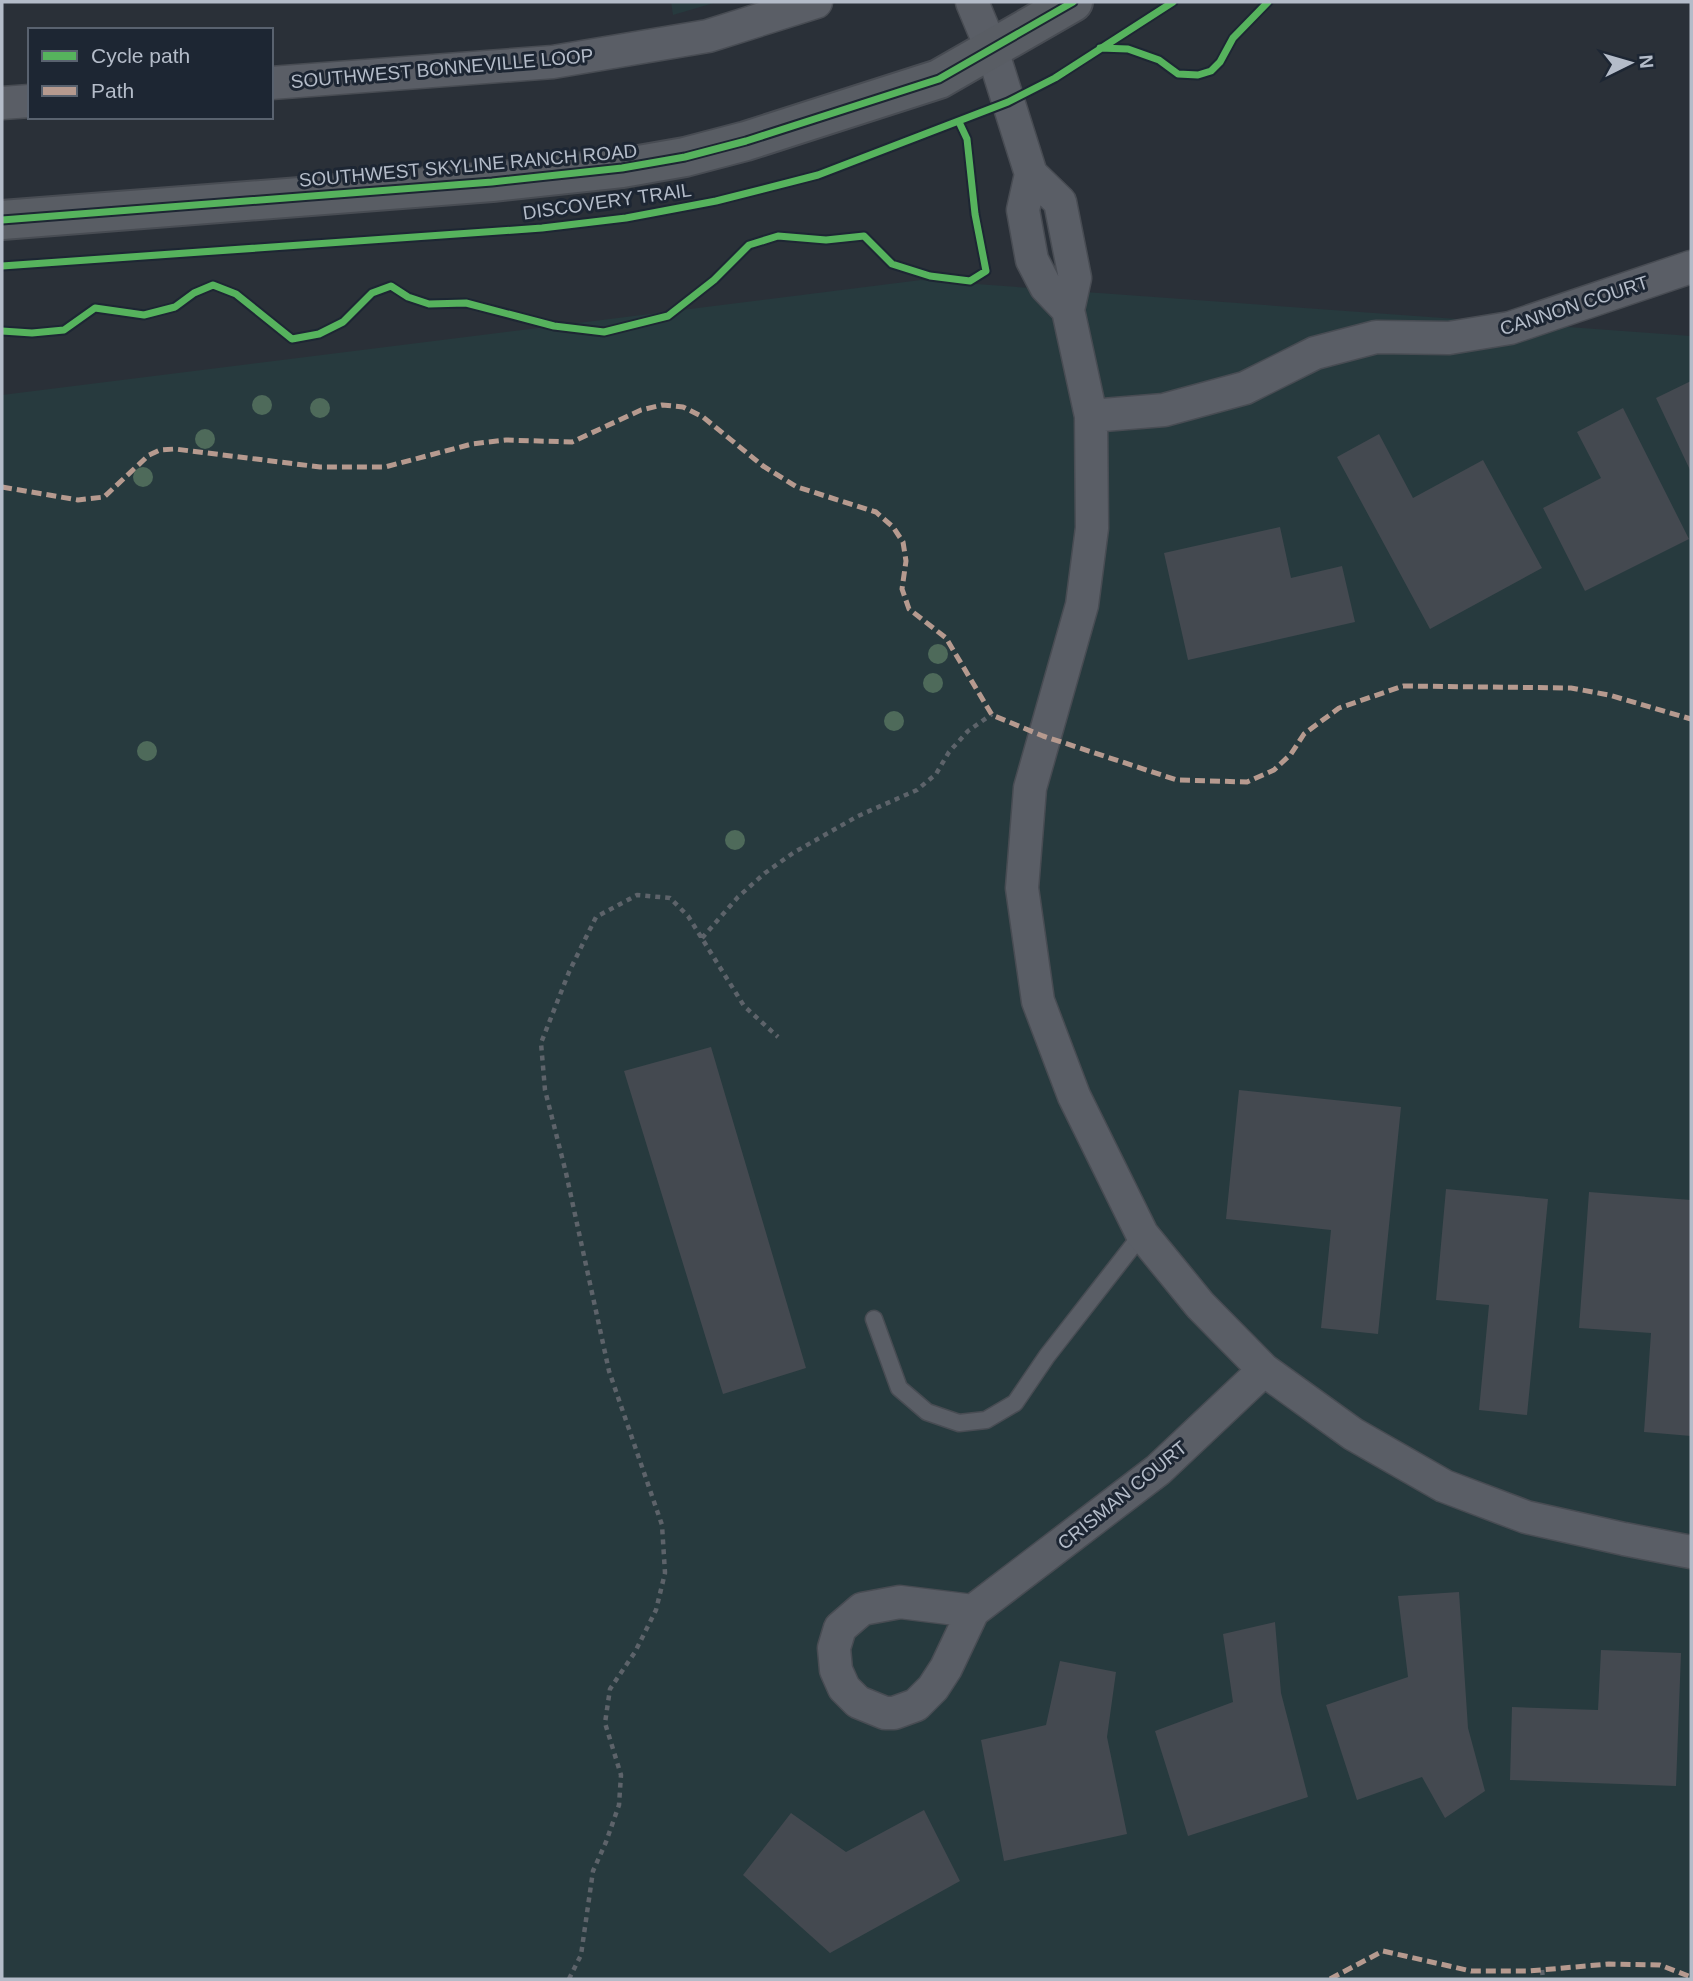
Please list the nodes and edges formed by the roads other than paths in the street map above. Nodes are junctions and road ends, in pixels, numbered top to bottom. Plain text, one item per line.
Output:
1 (816, 2) edge
2 (972, 2) edge
3 (1073, 2) edge
4 (992, 50) junction
5 (273, 83) edge
6 (28, 101) edge
7 (2, 103) edge
8 (2, 220) edge
9 (1691, 267) edge
10 (1091, 416) junction
11 (1142, 1234) junction
12 (874, 1319) dead end
13 (1264, 1370) junction
14 (1691, 1552) edge
15 (974, 1611) junction

1 - 5 street, SOUTHWEST BONNEVILLE LOOP
2 - 4 street
3 - 4 street, SOUTHWEST SKYLINE RANCH ROAD
4 - 8 street, SOUTHWEST SKYLINE RANCH ROAD
4 - 10 street
6 - 7 street
9 - 10 street, CANNON COURT
10 - 11 street
11 - 12 lane
11 - 13 street
13 - 14 street
13 - 15 street, CRISMAN COURT
15 - 15 street, CRISMAN COURT

